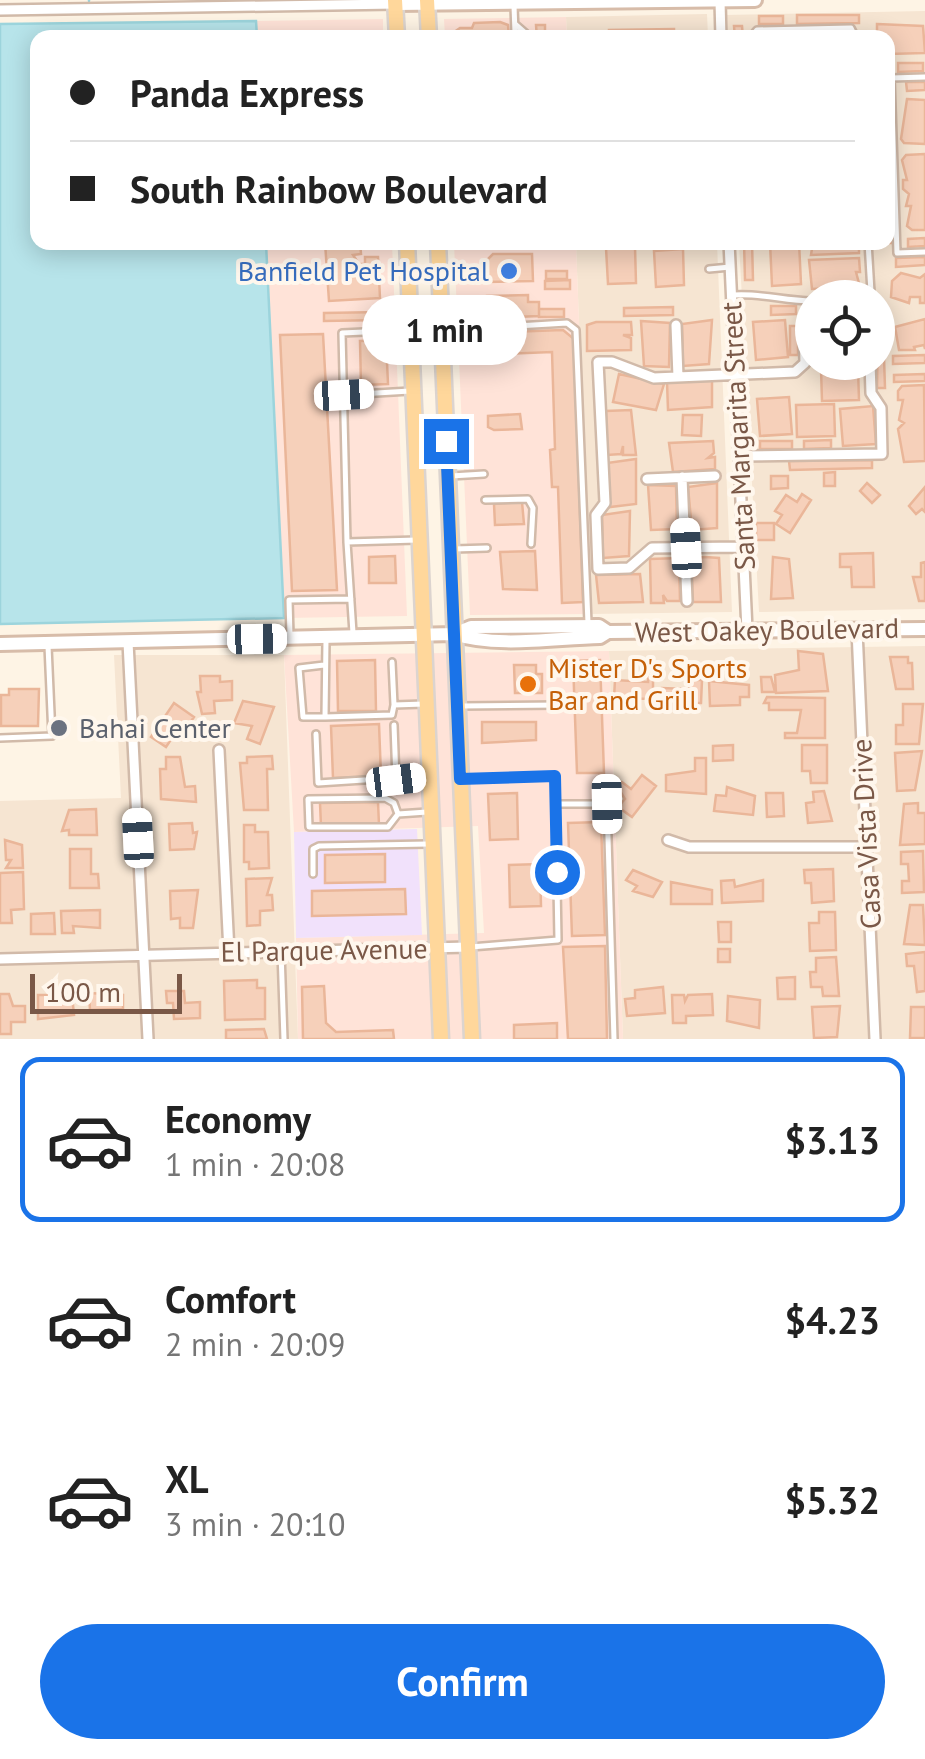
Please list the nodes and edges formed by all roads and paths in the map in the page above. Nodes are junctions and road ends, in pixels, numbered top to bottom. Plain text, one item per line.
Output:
1 (720, 0) edge
2 (756, 0) edge
3 (643, 1) edge
4 (396, 2) edge
5 (427, 2) edge
6 (514, 3) junction
7 (96, 4) edge
8 (0, 10) edge
9 (515, 23) junction
10 (398, 30) edge
11 (429, 30) edge
12 (515, 30) edge
13 (522, 30) edge
14 (721, 30) edge
15 (757, 30) edge
16 (851, 30) edge
17 (925, 77) edge
18 (895, 78) edge
19 (895, 195) edge
20 (407, 250) edge
21 (438, 250) edge
22 (729, 250) edge
23 (868, 250) edge
24 (925, 252) edge
25 (730, 267) junction
26 (709, 268) dead end
27 (870, 280) edge
28 (731, 295) junction
29 (795, 300) edge
30 (409, 306) junction
31 (440, 307) junction
32 (676, 325) dead end
33 (410, 330) junction
34 (442, 330) junction
35 (795, 369) edge
36 (735, 374) junction
37 (678, 377) junction
38 (871, 380) edge
39 (413, 391) junction
40 (344, 395) junction
41 (739, 456) junction
42 (484, 474) dead end
43 (448, 476) junction
44 (715, 476) dead end
45 (682, 477) junction
46 (647, 479) dead end
47 (485, 500) dead end
48 (419, 540) junction
49 (347, 542) junction
50 (531, 544) dead end
51 (744, 547) junction
52 (487, 548) dead end
53 (686, 548) junction
54 (451, 549) junction
55 (350, 598) junction
56 (687, 601) dead end
57 (588, 626) junction
58 (925, 629) edge
59 (747, 630) junction
60 (856, 630) junction
61 (608, 632) junction
62 (422, 634) junction
63 (454, 634) junction
64 (353, 636) junction
65 (326, 637) junction
66 (290, 638) junction
67 (128, 642) junction
68 (48, 643) junction
69 (0, 644) edge
70 (392, 662) dead end
71 (324, 665) junction
72 (426, 704) junction
73 (394, 705) junction
74 (560, 705) dead end
75 (458, 706) junction
76 (325, 717) junction
77 (394, 725) dead end
78 (316, 734) dead end
79 (0, 738) edge
80 (219, 750) dead end
81 (428, 776) junction
82 (460, 779) junction
83 (396, 780) junction
84 (555, 804) junction
85 (430, 812) junction
86 (398, 814) junction
87 (668, 840) dead end
88 (431, 844) junction
89 (866, 847) junction
90 (313, 874) dead end
91 (468, 947) junction
92 (437, 948) junction
93 (281, 951) junction
94 (229, 952) junction
95 (143, 955) junction
96 (0, 959) edge
97 (148, 1039) edge
98 (284, 1039) edge
99 (441, 1039) edge
100 (472, 1039) edge
101 (614, 1039) edge
102 (875, 1039) edge

1 - 2 main road
1 - 3 main road
1 - 14 street
3 - 6 main road
4 - 5 main road
4 - 7 street
4 - 10 main road
5 - 6 main road
5 - 11 main road
6 - 9 lane
7 - 8 street
9 - 12 lane
9 - 13 lane
15 - 16 lane
17 - 18 lane
19 - 24 lane
20 - 30 main road
21 - 31 main road
22 - 25 street, Santa Margarita Street
23 - 27 lane
25 - 26 lane
25 - 28 street, Santa Margarita Street
28 - 29 lane
28 - 36 street, Santa Margarita Street
30 - 31 main road
30 - 33 main road
31 - 34 main road
32 - 37 street
33 - 34 main road
33 - 39 main road
33 - 40 lane
34 - 43 main road
34 - 57 lane
35 - 36 street
36 - 37 street
36 - 41 street, Santa Margarita Street
37 - 53 street
38 - 41 street
39 - 40 lane
39 - 48 main road
40 - 49 lane
41 - 51 street, Santa Margarita Street
42 - 43 lane
43 - 54 main road
44 - 45 street
45 - 46 street
45 - 53 street
47 - 50 lane
48 - 49 lane
48 - 62 main road
49 - 55 lane
51 - 53 street
51 - 59 street, Santa Margarita Street
52 - 54 lane
53 - 56 street
54 - 63 main road
55 - 64 lane
55 - 66 lane
57 - 61 main road, West Oakey Boulevard
57 - 63 main road, West Oakey Boulevard
58 - 60 main road, West Oakey Boulevard
59 - 60 main road, West Oakey Boulevard
59 - 61 main road, West Oakey Boulevard
60 - 89 street, Casa Vista Drive
61 - 63 main road, West Oakey Boulevard
62 - 63 main road, West Oakey Boulevard
62 - 64 main road, West Oakey Boulevard
62 - 72 main road
63 - 75 main road
64 - 65 main road, West Oakey Boulevard
65 - 66 main road, West Oakey Boulevard
65 - 71 lane
66 - 67 main road, West Oakey Boulevard
67 - 68 main road, West Oakey Boulevard
67 - 95 street
68 - 69 main road, West Oakey Boulevard
68 - 79 lane
70 - 73 lane
71 - 76 lane
71 - 76 lane
72 - 73 lane
72 - 81 main road
73 - 76 lane
74 - 75 lane
75 - 82 main road
77 - 83 lane
78 - 83 lane
80 - 94 street
81 - 83 lane
81 - 85 main road
82 - 84 lane
82 - 91 main road
84 - 91 lane
84 - 101 lane
85 - 86 lane
85 - 88 main road
86 - 86 lane
87 - 89 street
88 - 90 lane
88 - 92 main road
89 - 102 street, Casa Vista Drive
91 - 92 street, El Parque Avenue
91 - 100 main road
92 - 93 street, El Parque Avenue
92 - 99 main road
93 - 94 street, El Parque Avenue
93 - 98 lane
94 - 95 street, El Parque Avenue
95 - 96 street, El Parque Avenue
95 - 97 street

